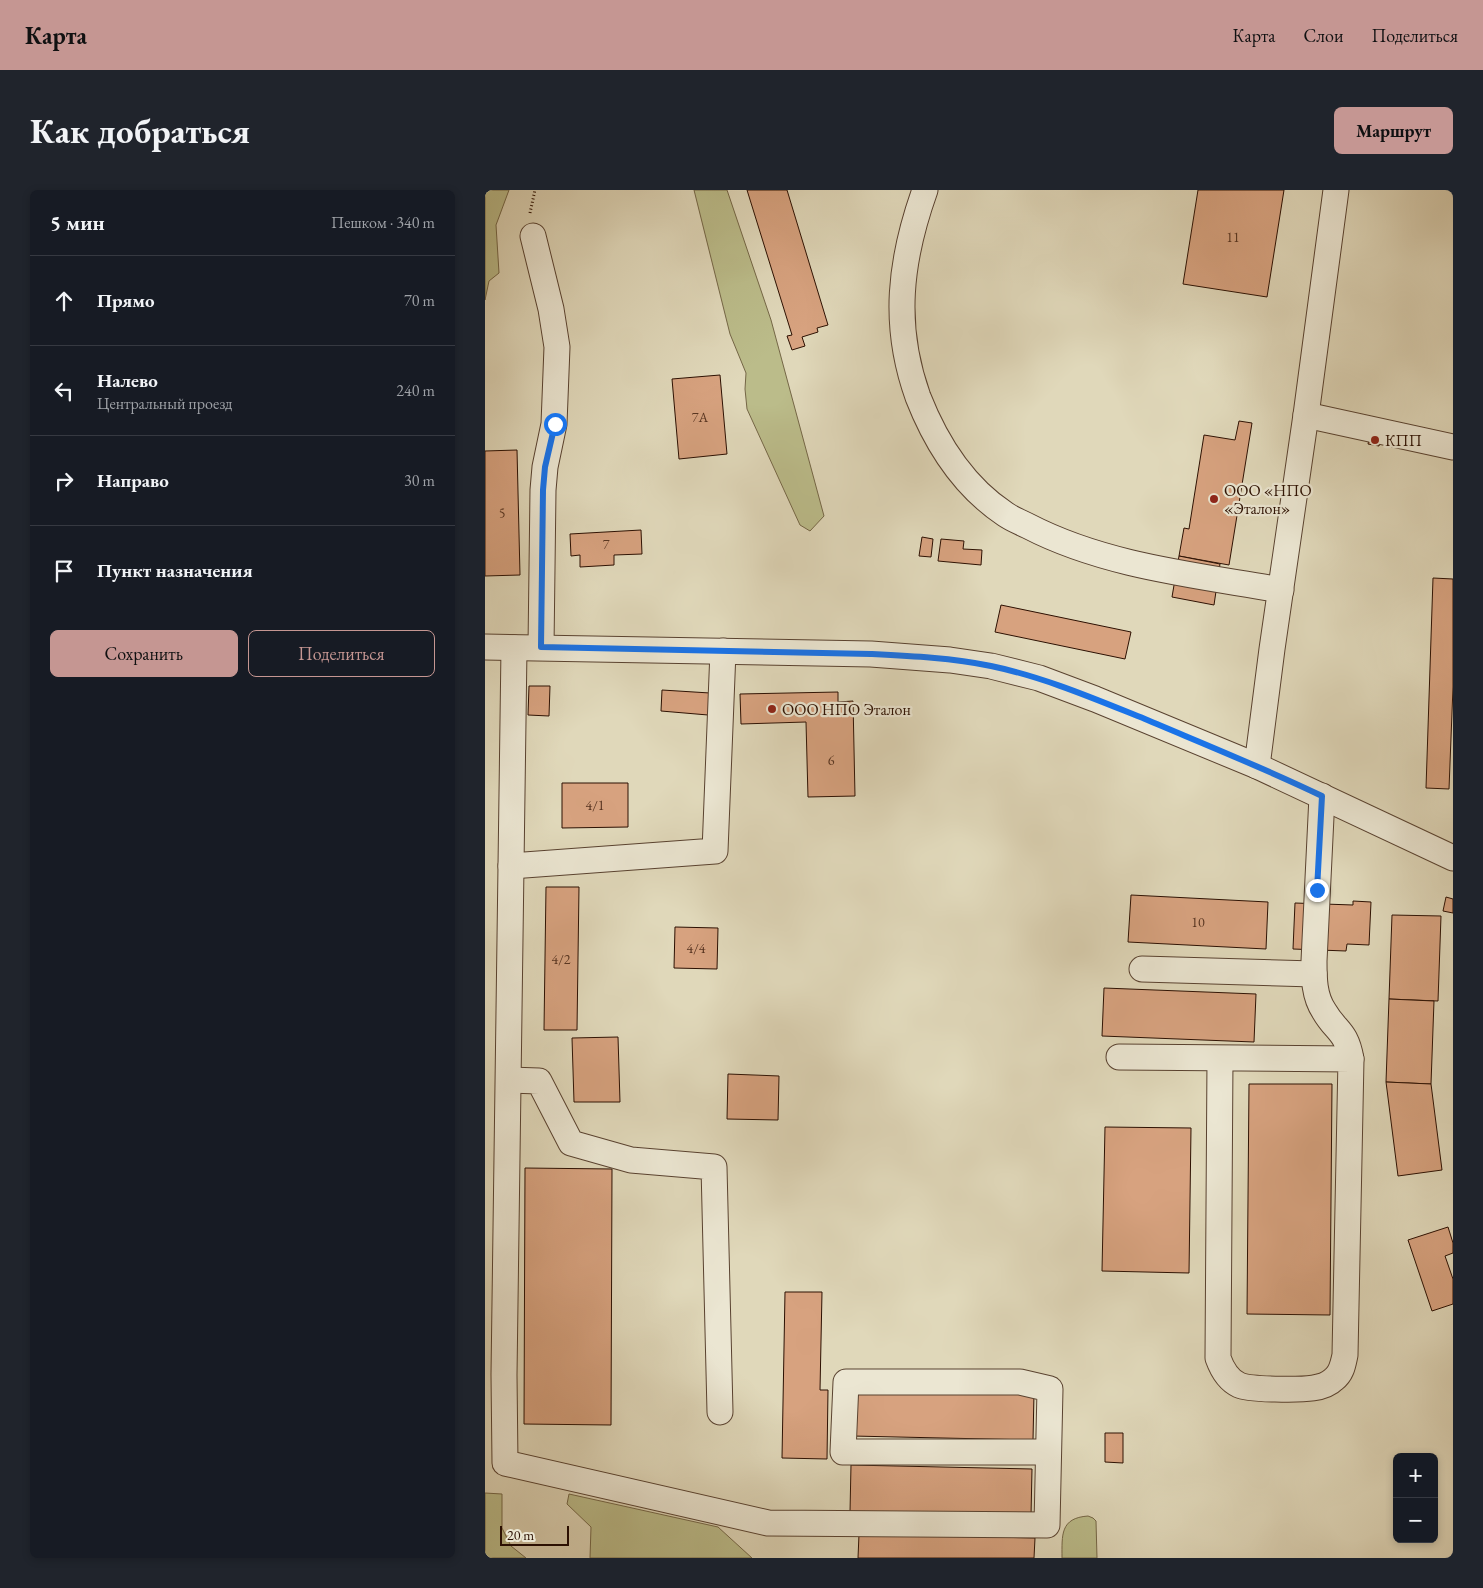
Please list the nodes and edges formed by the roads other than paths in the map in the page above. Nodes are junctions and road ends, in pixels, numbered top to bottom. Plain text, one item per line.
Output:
1 (925, 190) edge
2 (1336, 190) edge
3 (533, 236) dead end
4 (1307, 415) junction
5 (1453, 446) edge
6 (1281, 590) junction
7 (485, 647) edge
8 (541, 647) junction
9 (514, 648) junction
10 (723, 651) junction
11 (1257, 766) junction
12 (1322, 796) junction
13 (1453, 858) edge
14 (511, 866) junction
15 (1142, 969) dead end
16 (1314, 974) junction
17 (1119, 1057) dead end
18 (1220, 1059) junction
19 (1351, 1059) junction
20 (509, 1080) junction
21 (720, 1412) dead end
22 (495, 1421) edge
23 (1048, 1452) junction

1 - 6 street
2 - 4 street
3 - 8 street
4 - 5 street
4 - 6 street
6 - 11 street
7 - 9 street
8 - 9 street
8 - 10 street
9 - 14 street
10 - 11 street
10 - 14 street
11 - 12 street
12 - 13 street
12 - 16 street
14 - 20 street
15 - 16 street
16 - 19 street
17 - 18 street
18 - 19 street
18 - 19 street
20 - 21 street
20 - 22 street
22 - 23 street
23 - 23 street

